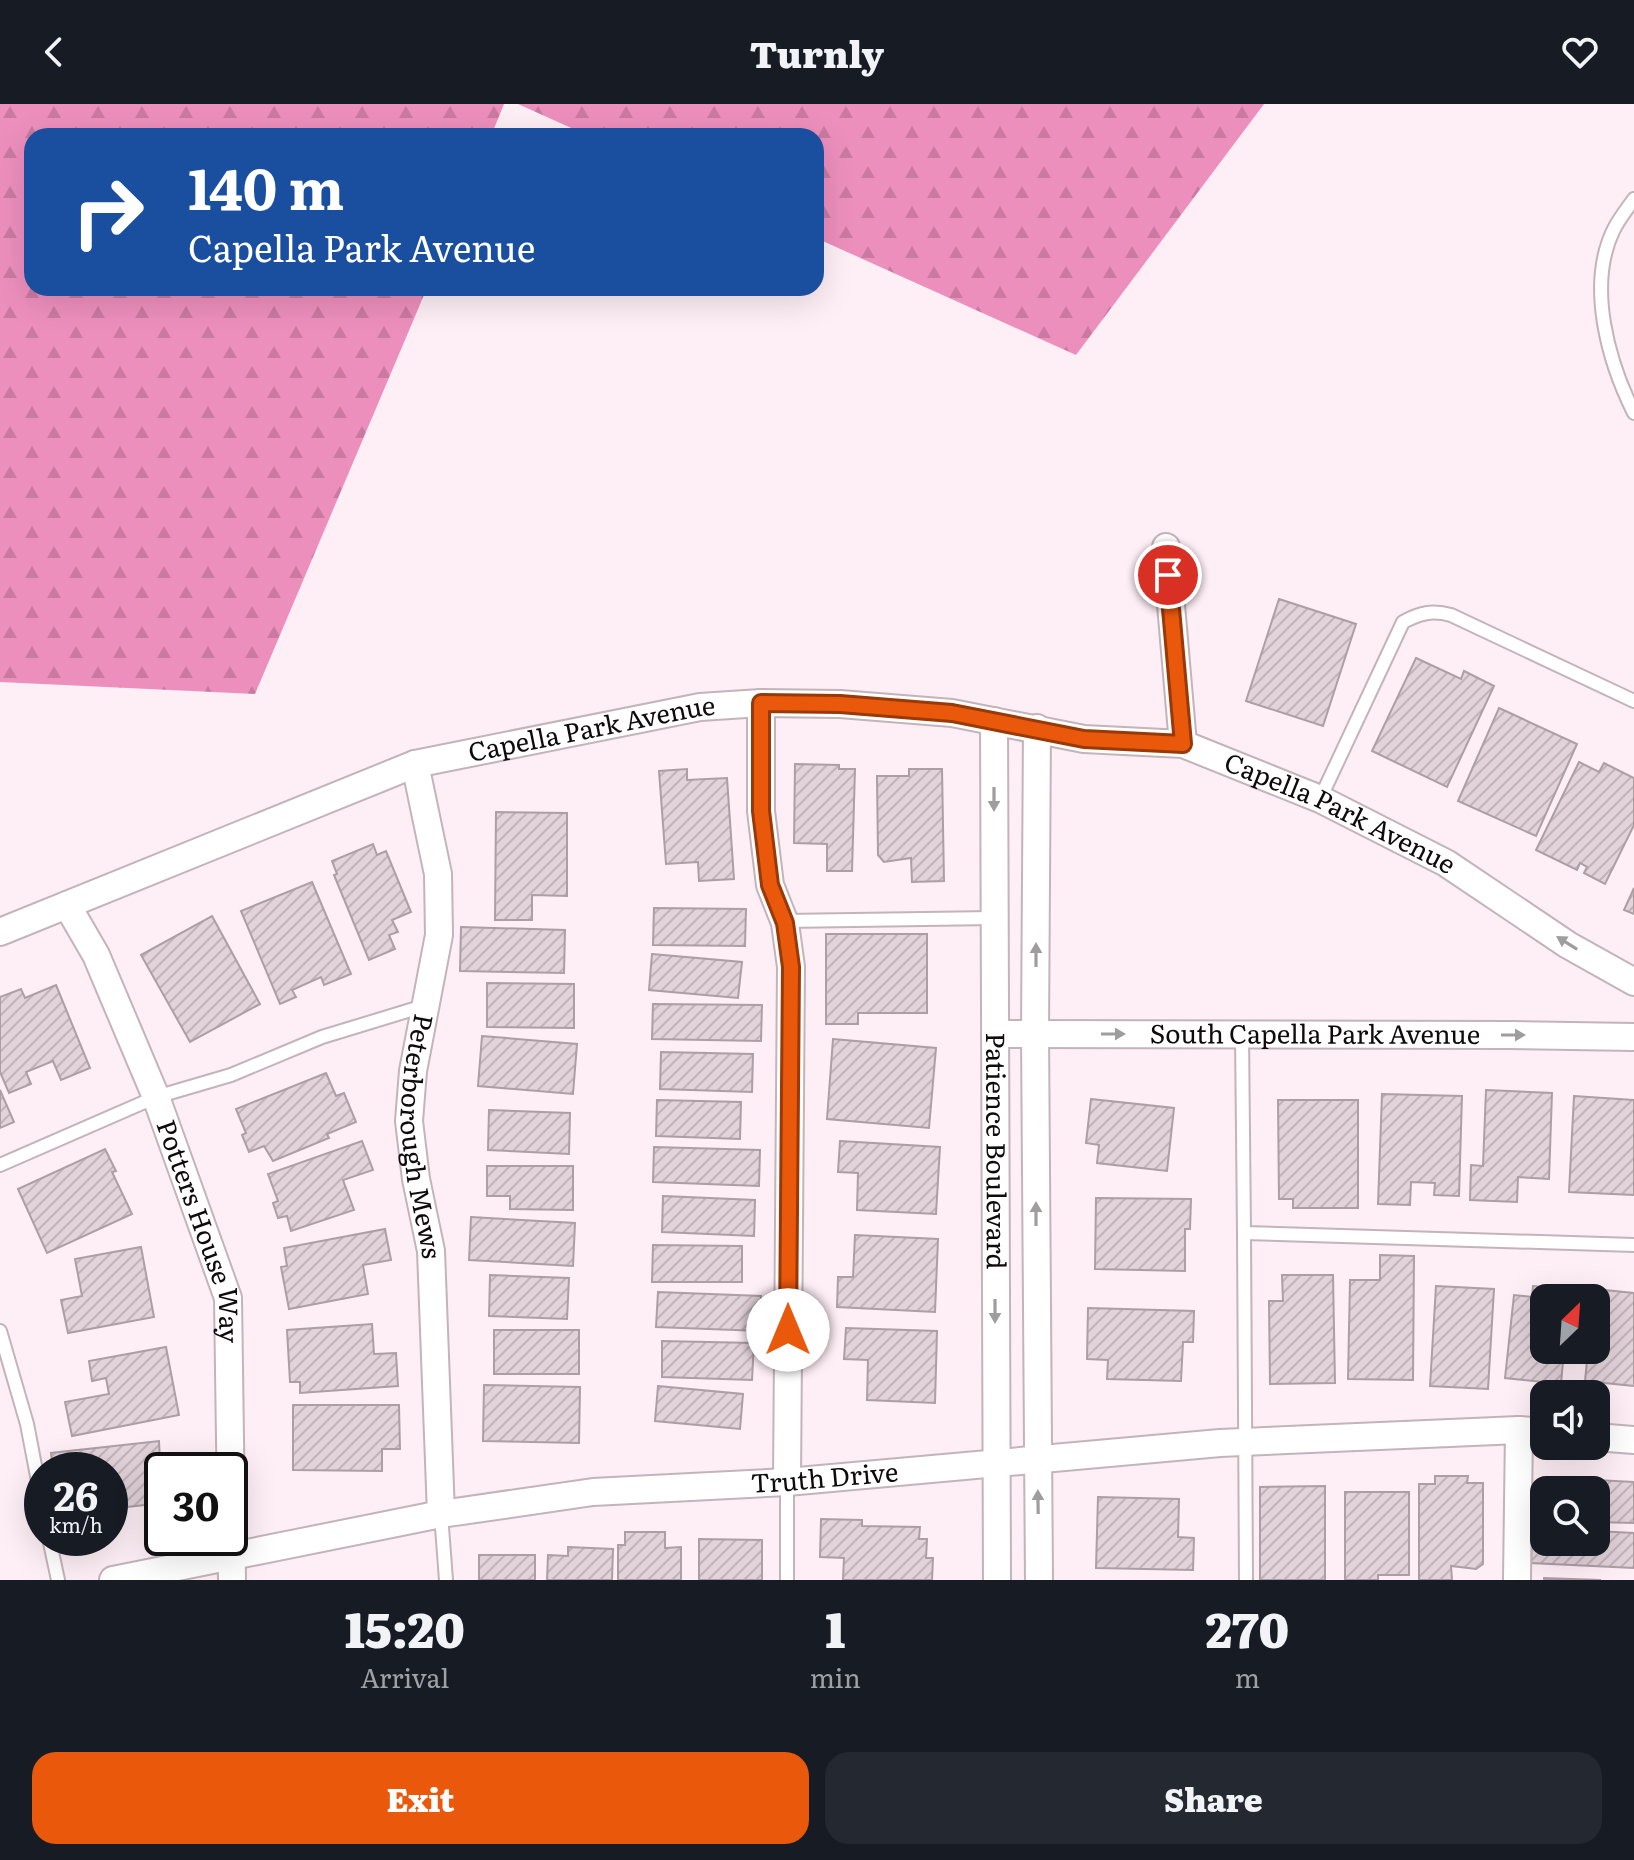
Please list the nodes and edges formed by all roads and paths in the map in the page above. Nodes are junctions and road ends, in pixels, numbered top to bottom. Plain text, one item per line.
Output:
1 (1634, 199) edge
2 (1634, 413) edge
3 (1166, 547) dead end
4 (1634, 701) edge
5 (761, 703) junction
6 (994, 721) junction
7 (1037, 728) junction
8 (1183, 744) junction
9 (415, 764) junction
10 (1320, 799) junction
11 (67, 905) junction
12 (994, 918) junction
13 (784, 921) junction
14 (0, 932) edge
15 (1634, 982) edge
16 (427, 1005) junction
17 (1035, 1033) junction
18 (995, 1034) junction
19 (1242, 1034) junction
20 (1634, 1037) edge
21 (156, 1097) junction
22 (0, 1165) edge
23 (1244, 1233) junction
24 (1634, 1245) edge
25 (0, 1331) edge
26 (1530, 1431) edge
27 (1610, 1438) edge
28 (1634, 1440) edge
29 (1246, 1441) junction
30 (1530, 1451) edge
31 (32, 1452) edge
32 (1038, 1459) junction
33 (996, 1463) junction
34 (787, 1482) junction
35 (441, 1514) junction
36 (53, 1556) edge
37 (232, 1568) edge
38 (58, 1580) edge
39 (113, 1580) edge
40 (446, 1580) edge
41 (787, 1580) edge
42 (997, 1580) edge
43 (1039, 1580) edge
44 (1246, 1580) edge
45 (1517, 1580) edge

1 - 2 lane
3 - 8 street
4 - 10 lane
5 - 6 street, Capella Park Avenue
5 - 9 street, Capella Park Avenue
5 - 13 street
6 - 7 street, Capella Park Avenue
6 -> 12 street, Patience Boulevard
7 - 8 street, Capella Park Avenue
17 -> 7 street, Patience Boulevard
8 - 10 street, Capella Park Avenue
9 - 11 street, Capella Park Avenue
9 - 16 street, Peterborough Mews
15 -> 10 street, Capella Park Avenue
11 - 14 street, Capella Park Avenue
11 - 21 street, Potters House Way
12 - 13 lane
12 - 18 street, Patience Boulevard
13 - 34 street
16 - 21 lane
16 - 35 street, Peterborough Mews
17 - 18 street, South Capella Park Avenue
17 -> 19 street, South Capella Park Avenue
32 -> 17 street, Patience Boulevard
18 -> 33 street, Patience Boulevard
19 -> 20 street, South Capella Park Avenue
19 - 23 lane
21 - 22 lane
21 - 37 street, Potters House Way
23 - 24 lane
23 - 29 lane
25 - 31 lane
26 - 29 street, Truth Drive
27 - 28 street
29 - 32 street, Truth Drive
29 - 44 lane
30 - 45 street
32 - 33 street, Truth Drive
43 -> 32 street, Patience Boulevard
33 - 34 street, Truth Drive
33 - 42 street, Patience Boulevard
34 - 35 street, Truth Drive
34 - 41 lane
35 - 37 street, Truth Drive
35 - 40 lane
36 - 38 lane
37 - 39 street, Truth Drive

